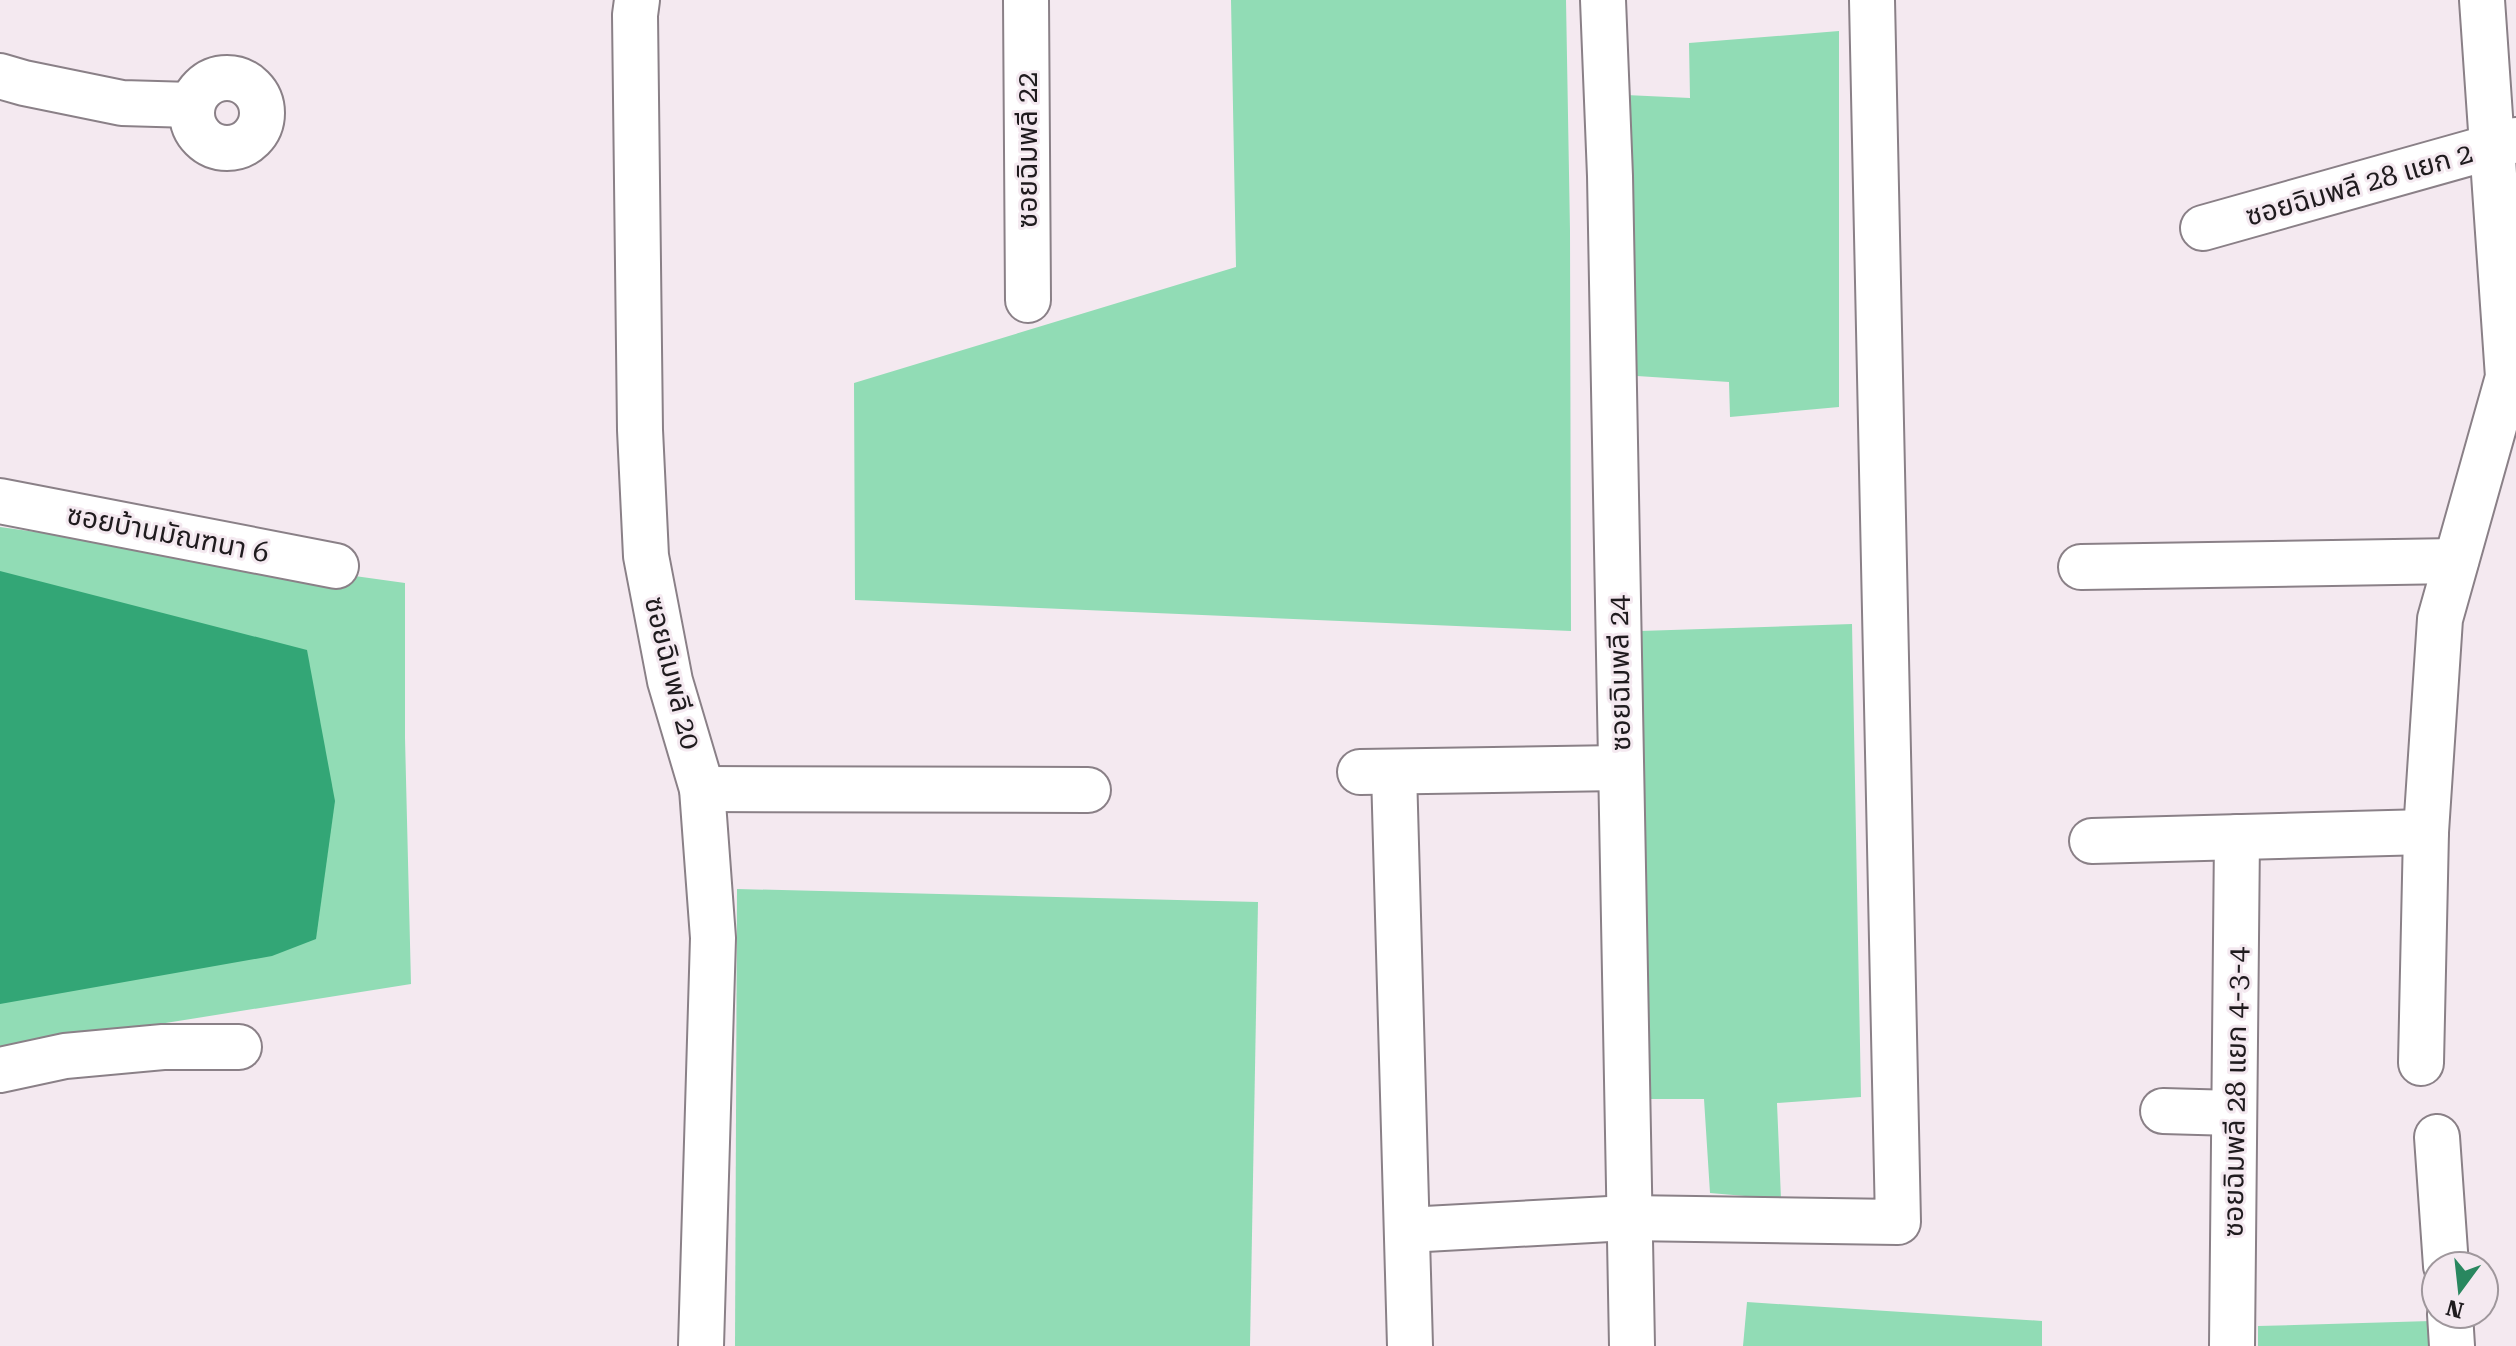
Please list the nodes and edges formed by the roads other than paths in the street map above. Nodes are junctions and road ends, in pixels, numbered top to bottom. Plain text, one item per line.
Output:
1 (637, 0) edge
2 (1026, 0) edge
3 (1603, 0) edge
4 (1872, 0) edge
5 (2482, 0) edge
6 (0, 76) edge
7 (192, 105) dead end
8 (2505, 143) edge
9 (2203, 228) dead end
10 (1028, 300) dead end
11 (0, 501) edge
12 (2456, 561) junction
13 (336, 566) dead end
14 (2081, 567) dead end
15 (1620, 768) junction
16 (702, 789) junction
17 (1088, 790) dead end
18 (2426, 832) junction
19 (2237, 837) junction
20 (2092, 841) dead end
21 (239, 1047) dead end
22 (2421, 1063) dead end
23 (0, 1070) edge
24 (2163, 1111) dead end
25 (2234, 1113) junction
26 (2437, 1137) dead end
27 (1628, 1218) junction
28 (1407, 1230) junction
29 (2445, 1250) edge
30 (701, 1346) edge
31 (1410, 1346) edge
32 (1632, 1346) edge
33 (2232, 1346) edge

1 - 16 street, ซอยฉิมพลี 20
2 - 10 street, ซอยฉิมพลี 22
3 - 15 street, ซอยฉิมพลี 24
4 - 27 street
5 - 8 street
6 - 7 street
8 - 9 street, ซอยฉิมพลี 28 แยก 2
8 - 12 street
11 - 13 street, ซอยบ้านมัณฑนา 6
12 - 14 street
12 - 18 street
15 - 27 street, ซอยฉิมพลี 24
15 - 28 street
16 - 17 street
16 - 30 street, ซอยฉิมพลี 20
18 - 19 street
18 - 22 street
19 - 20 street
19 - 25 street, ซอยฉิมพลี 28 แยก 4-3-4
21 - 23 street
24 - 25 street
25 - 33 street, ซอยฉิมพลี 28 แยก 4-3-4
26 - 29 street
27 - 28 street
27 - 32 street, ซอยฉิมพลี 24
28 - 31 street

